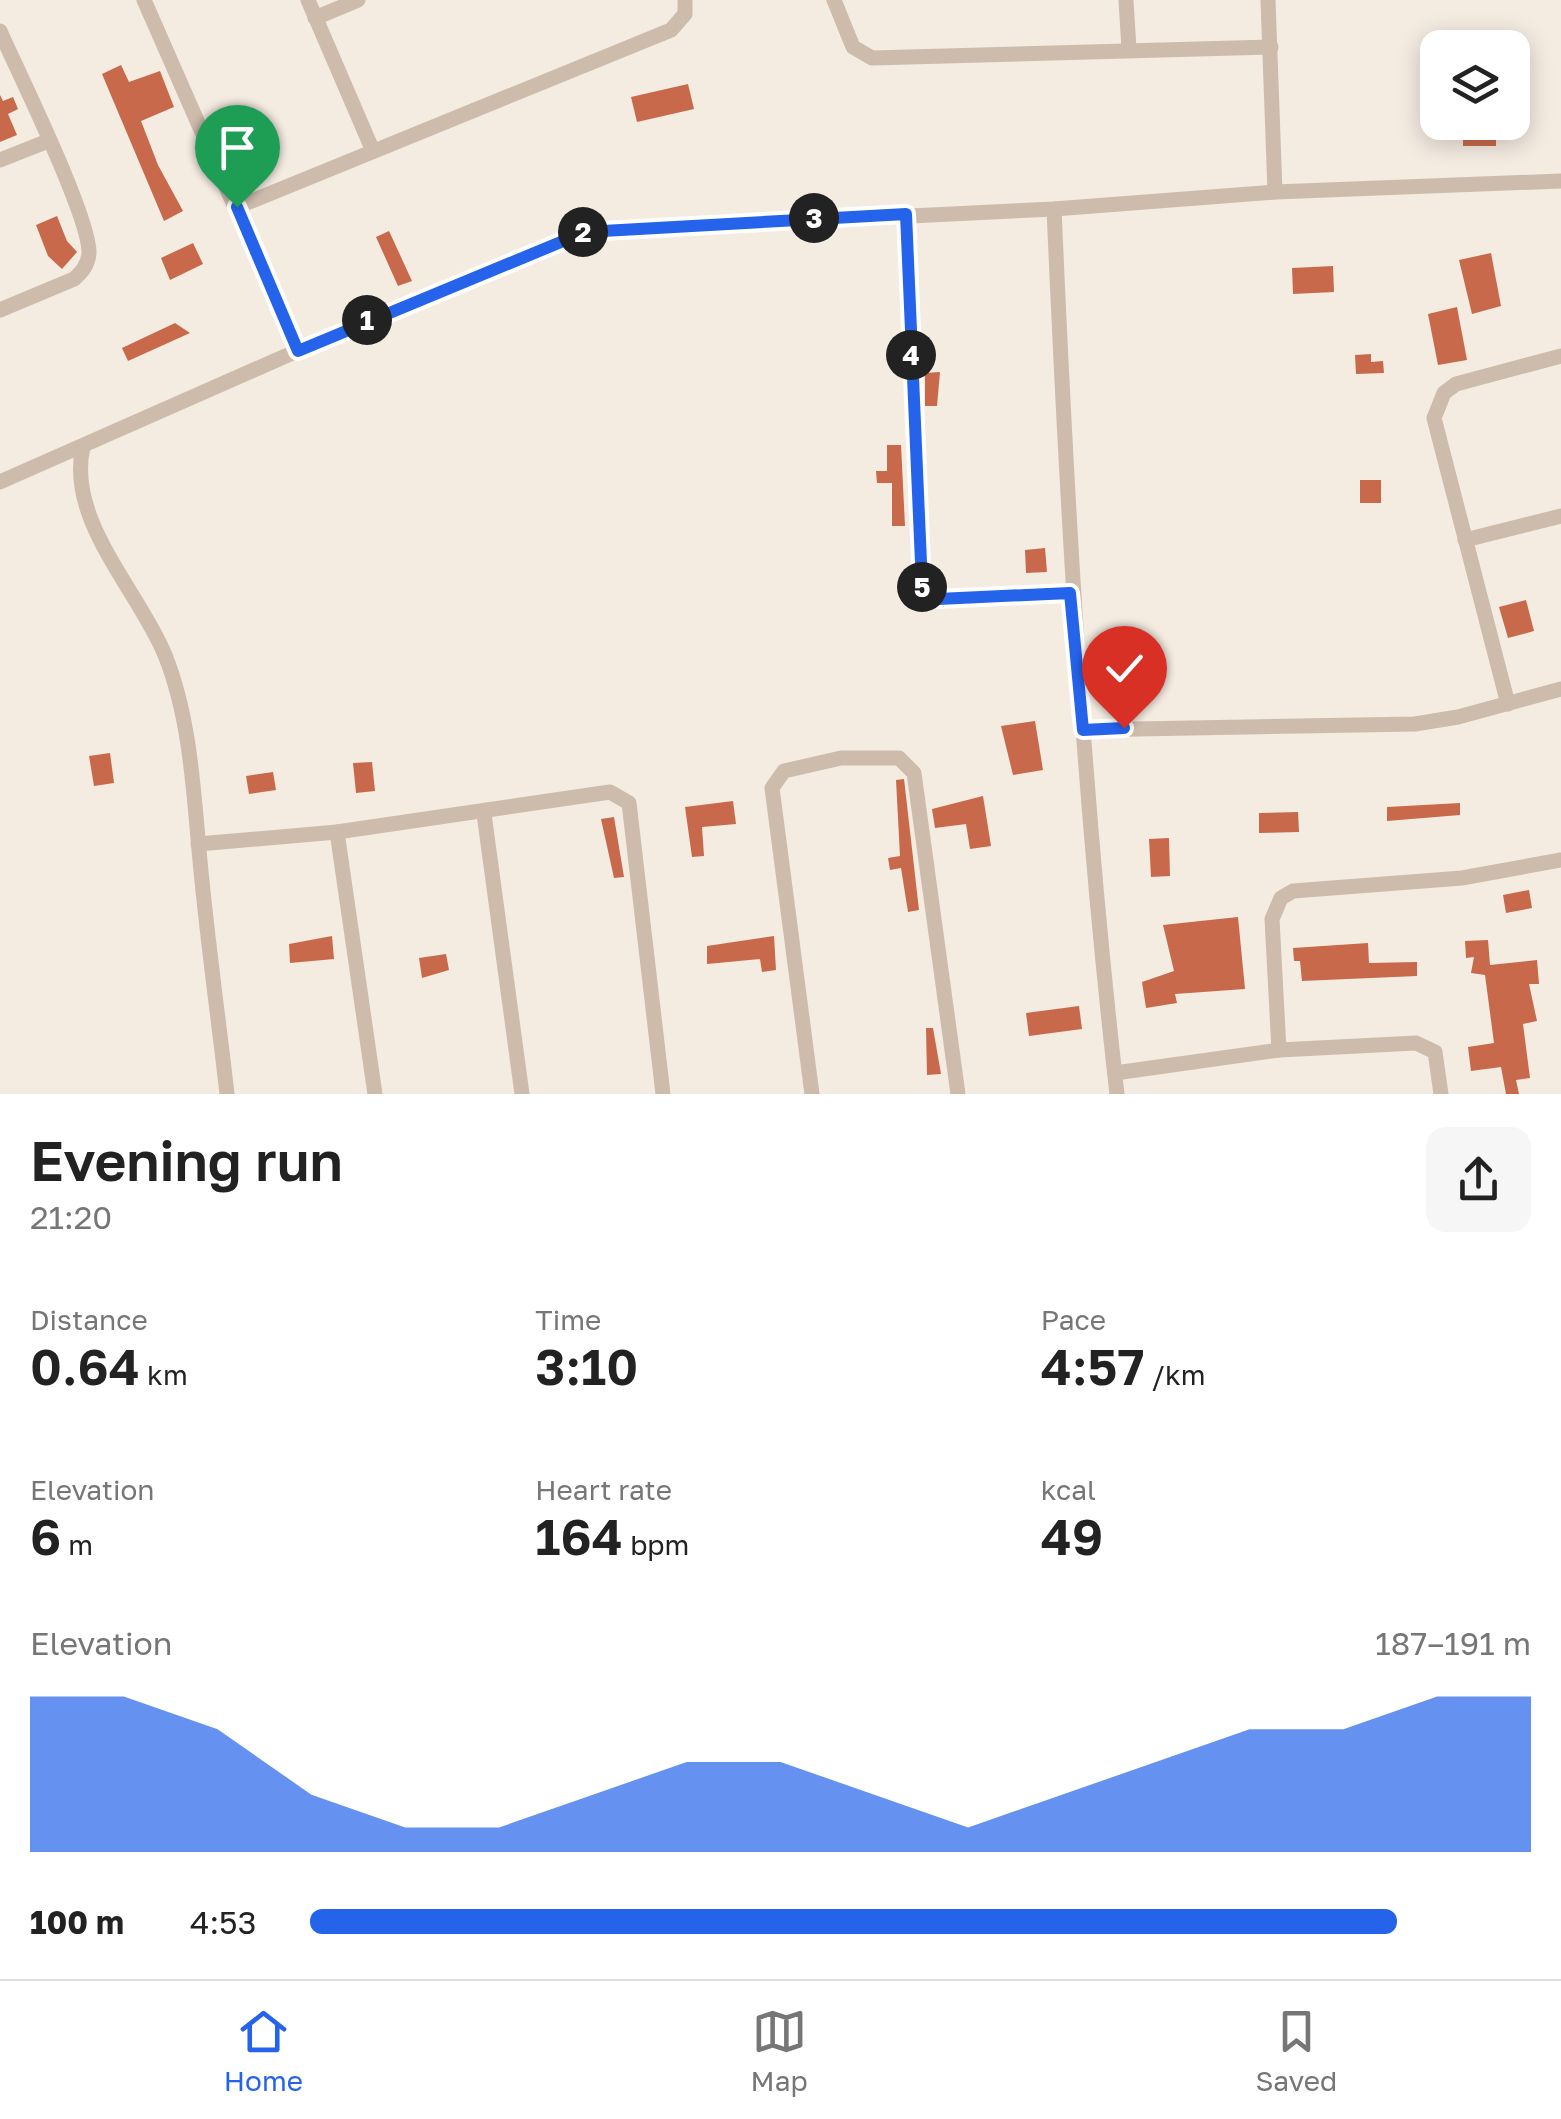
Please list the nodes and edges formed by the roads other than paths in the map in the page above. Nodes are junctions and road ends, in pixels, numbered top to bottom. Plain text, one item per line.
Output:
1 (144, 0) edge
2 (308, 0) edge
3 (358, 0) edge
4 (685, 0) edge
5 (834, 0) edge
6 (1126, 0) edge
7 (1268, 0) edge
8 (315, 18) junction
9 (0, 31) edge
10 (1270, 47) junction
11 (1129, 50) junction
12 (48, 140) junction
13 (373, 151) junction
14 (0, 160) edge
15 (1561, 181) edge
16 (1275, 192) junction
17 (237, 207) junction
18 (1054, 208) junction
19 (906, 214) junction
20 (0, 310) edge
21 (298, 351) junction
22 (1561, 356) edge
23 (84, 446) junction
24 (0, 482) edge
25 (1561, 516) edge
26 (1465, 540) junction
27 (1070, 593) junction
28 (1561, 689) edge
29 (1508, 704) junction
30 (1083, 730) junction
31 (484, 814) junction
32 (338, 832) junction
33 (198, 844) junction
34 (1561, 860) edge
35 (1279, 1050) junction
36 (1114, 1074) junction
37 (227, 1094) edge
38 (375, 1094) edge
39 (522, 1094) edge
40 (663, 1094) edge
41 (812, 1094) edge
42 (958, 1094) edge
43 (1117, 1094) edge
44 (1441, 1094) edge

1 - 17 street
2 - 8 street
3 - 8 street
4 - 13 street
5 - 11 street
6 - 11 street
7 - 10 street
8 - 13 street
9 - 12 street
10 - 11 street
10 - 16 street
12 - 14 street
12 - 20 street
13 - 17 street
15 - 16 street
16 - 18 street
17 - 21 street
18 - 19 street
18 - 27 street
19 - 21 street
19 - 27 street
21 - 23 street
22 - 26 street
23 - 24 street
23 - 33 street
25 - 26 street
26 - 29 street
27 - 30 street
28 - 29 street
29 - 30 street
30 - 36 street
31 - 32 street
31 - 39 street
31 - 40 street
32 - 33 street
32 - 38 street
33 - 37 street
34 - 35 street
35 - 36 street
35 - 44 street
36 - 43 street
41 - 42 street

